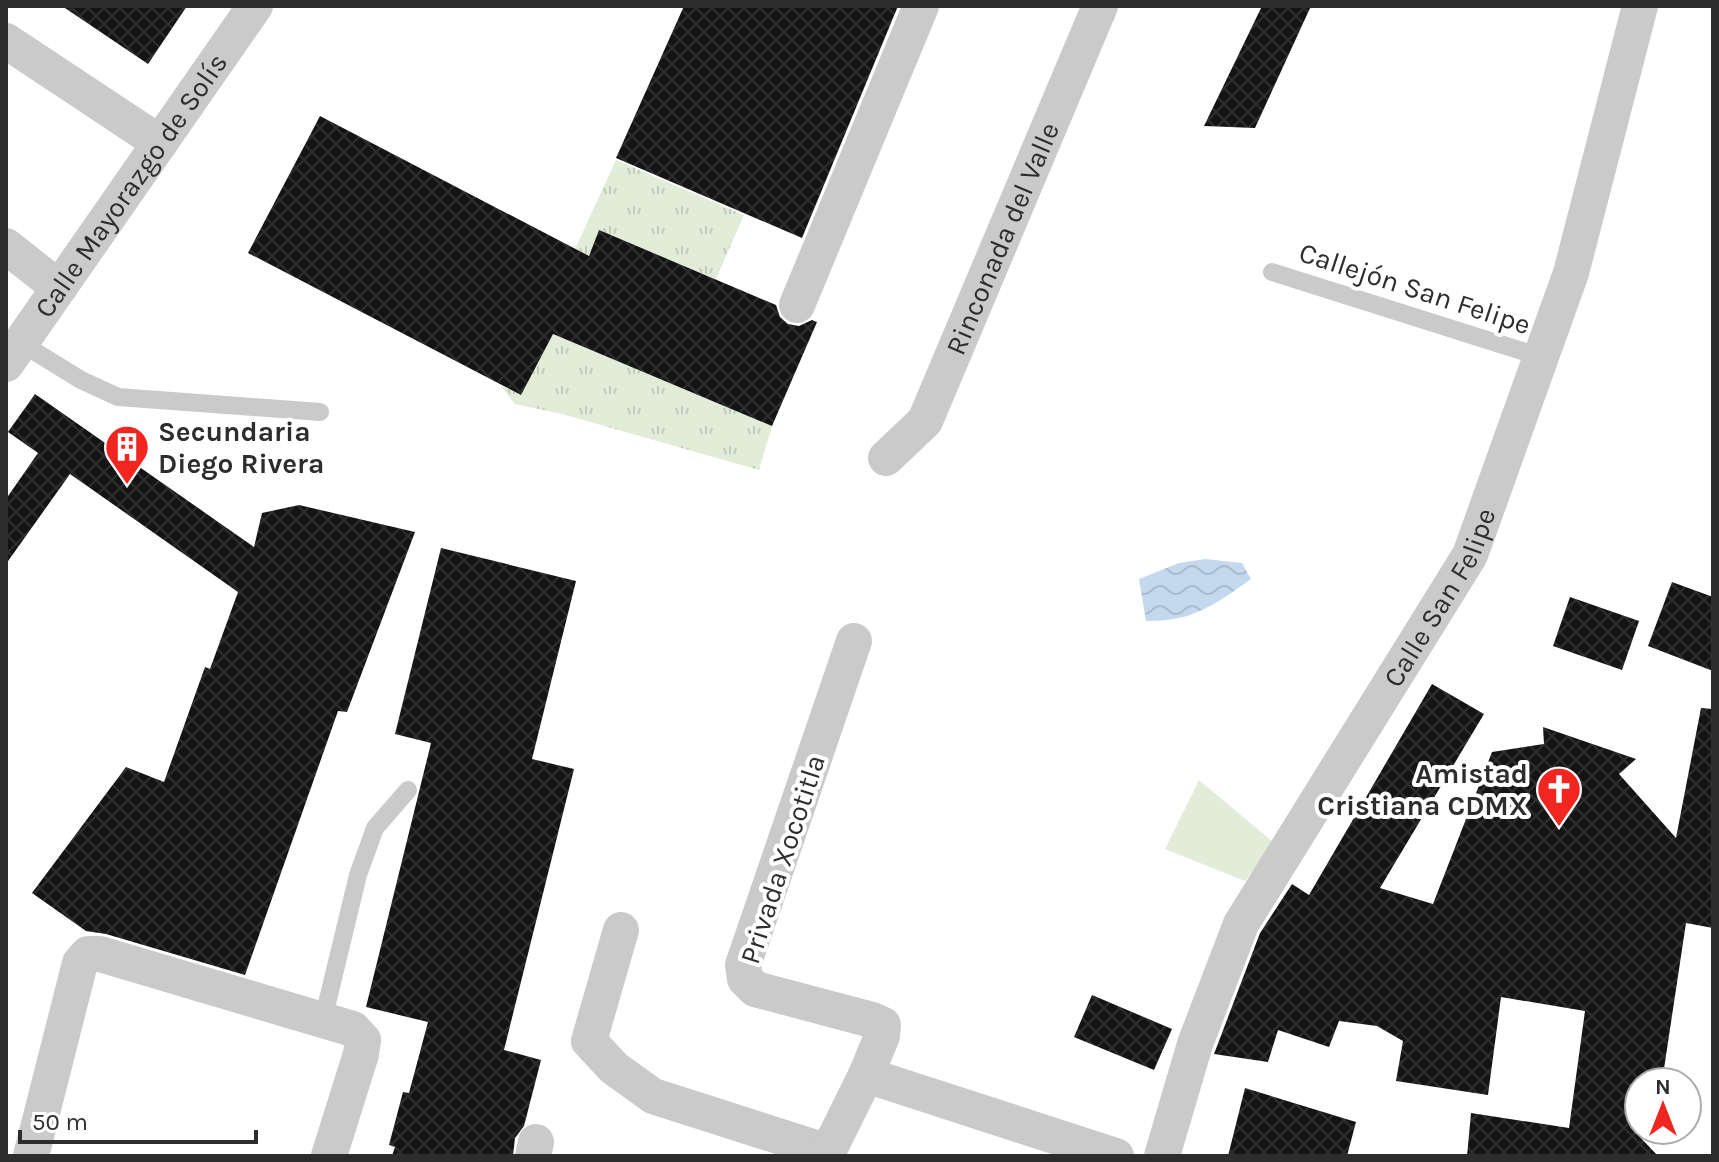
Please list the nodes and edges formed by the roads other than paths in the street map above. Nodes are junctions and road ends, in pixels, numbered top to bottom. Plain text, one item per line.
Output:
1 (255, 6) edge
2 (921, 6) edge
3 (1100, 6) edge
4 (1640, 6) edge
5 (6, 41) edge
6 (160, 143) junction
7 (6, 246) edge
8 (1272, 272) dead end
9 (59, 288) junction
10 (797, 305) dead end
11 (14, 354) edge
12 (1541, 357) junction
13 (320, 412) dead end
14 (886, 458) dead end
15 (854, 641) dead end
16 (408, 790) dead end
17 (621, 930) dead end
18 (323, 1020) junction
19 (866, 1075) junction
20 (827, 1154) edge
21 (31, 1156) edge
22 (329, 1156) edge
23 (1116, 1156) edge
24 (1162, 1156) edge

1 - 6 street, Calle Mayorazgo de Solís
2 - 10 street
3 - 14 street, Rinconada del Valle
4 - 12 street, Calle San Felipe
5 - 6 street
6 - 9 street, Calle Mayorazgo de Solís
7 - 9 street
8 - 12 lane, Callejón San Felipe
9 - 11 street, Calle Mayorazgo de Solís
11 - 13 lane
12 - 24 street, Calle San Felipe
15 - 19 street, Privada Xocotitla
16 - 18 lane
17 - 20 street
18 - 21 street
18 - 22 street
19 - 20 street
19 - 23 street

